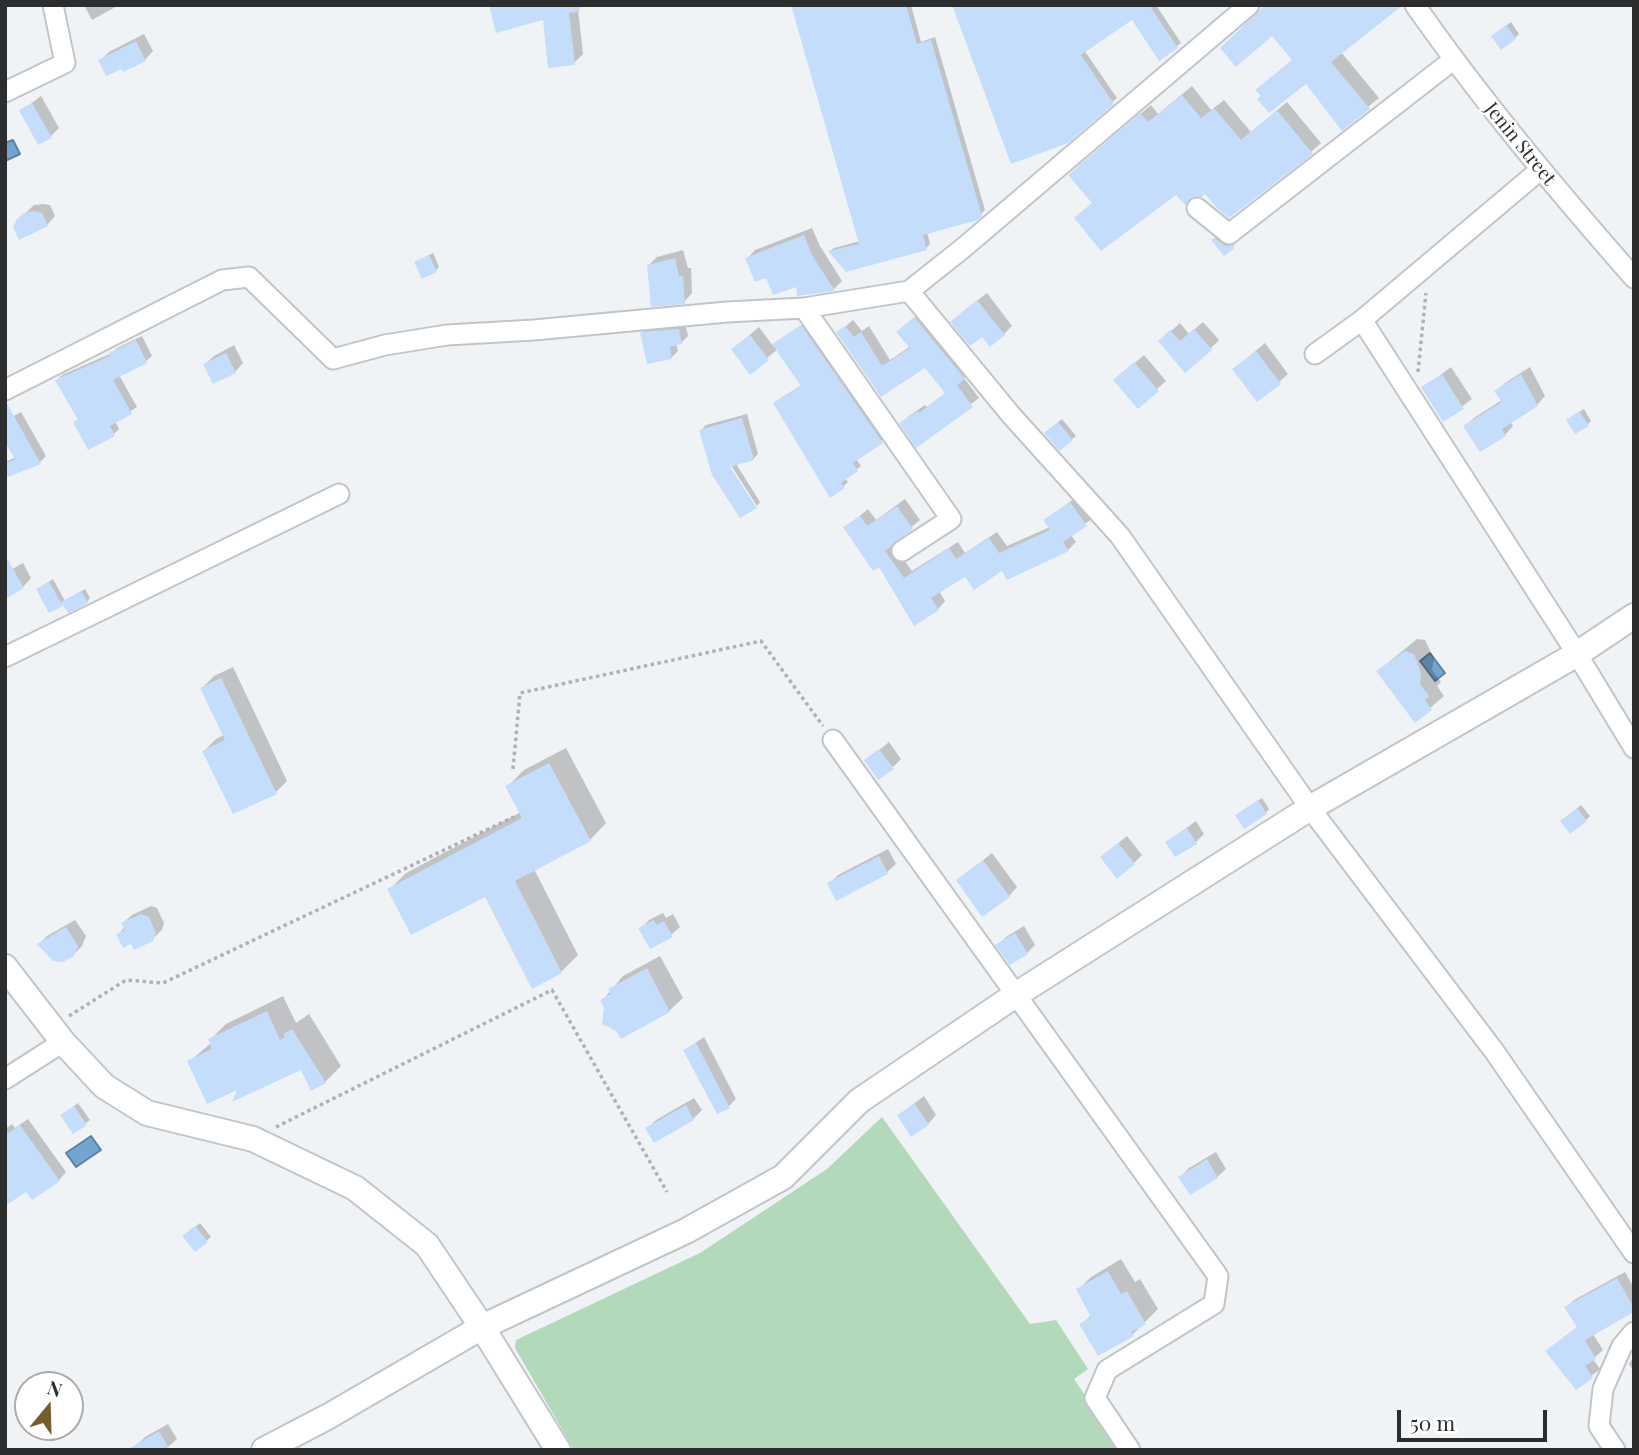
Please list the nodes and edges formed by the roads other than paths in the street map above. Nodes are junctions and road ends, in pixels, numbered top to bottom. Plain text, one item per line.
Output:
1 (53, 5) edge
2 (1249, 5) edge
3 (1415, 5) edge
4 (1453, 60) junction
5 (5, 92) edge
6 (1540, 170) junction
7 (1198, 208) dead end
8 (1634, 278) edge
9 (909, 291) junction
10 (804, 308) junction
11 (1362, 320) junction
12 (1315, 354) dead end
13 (5, 390) edge
14 (339, 494) dead end
15 (902, 551) dead end
16 (1634, 616) edge
17 (1577, 654) junction
18 (5, 657) edge
19 (832, 740) road end
20 (1634, 748) edge
21 (1310, 808) junction
22 (5, 967) edge
23 (1014, 996) junction
24 (58, 1034) junction
25 (5, 1079) edge
26 (1634, 1253) edge
27 (482, 1327) junction
28 (1634, 1332) edge
29 (264, 1450) edge
30 (558, 1450) edge
31 (1130, 1450) edge
32 (1615, 1450) edge

1 - 5 street
2 - 9 street
3 - 4 street, Jenin Street
4 - 6 street, Jenin Street
4 - 7 street
6 - 8 street, Jenin Street
6 - 11 street
9 - 10 street
9 - 21 street
10 - 13 street
10 - 15 street
11 - 12 street
11 - 17 street
14 - 18 street
16 - 17 street
17 - 20 street
17 - 21 street
19 - 23 street
21 - 23 street
21 - 26 street
22 - 24 street
23 - 27 street
23 - 31 street
24 - 25 street
24 - 27 street
27 - 29 street
27 - 30 street
28 - 32 street

